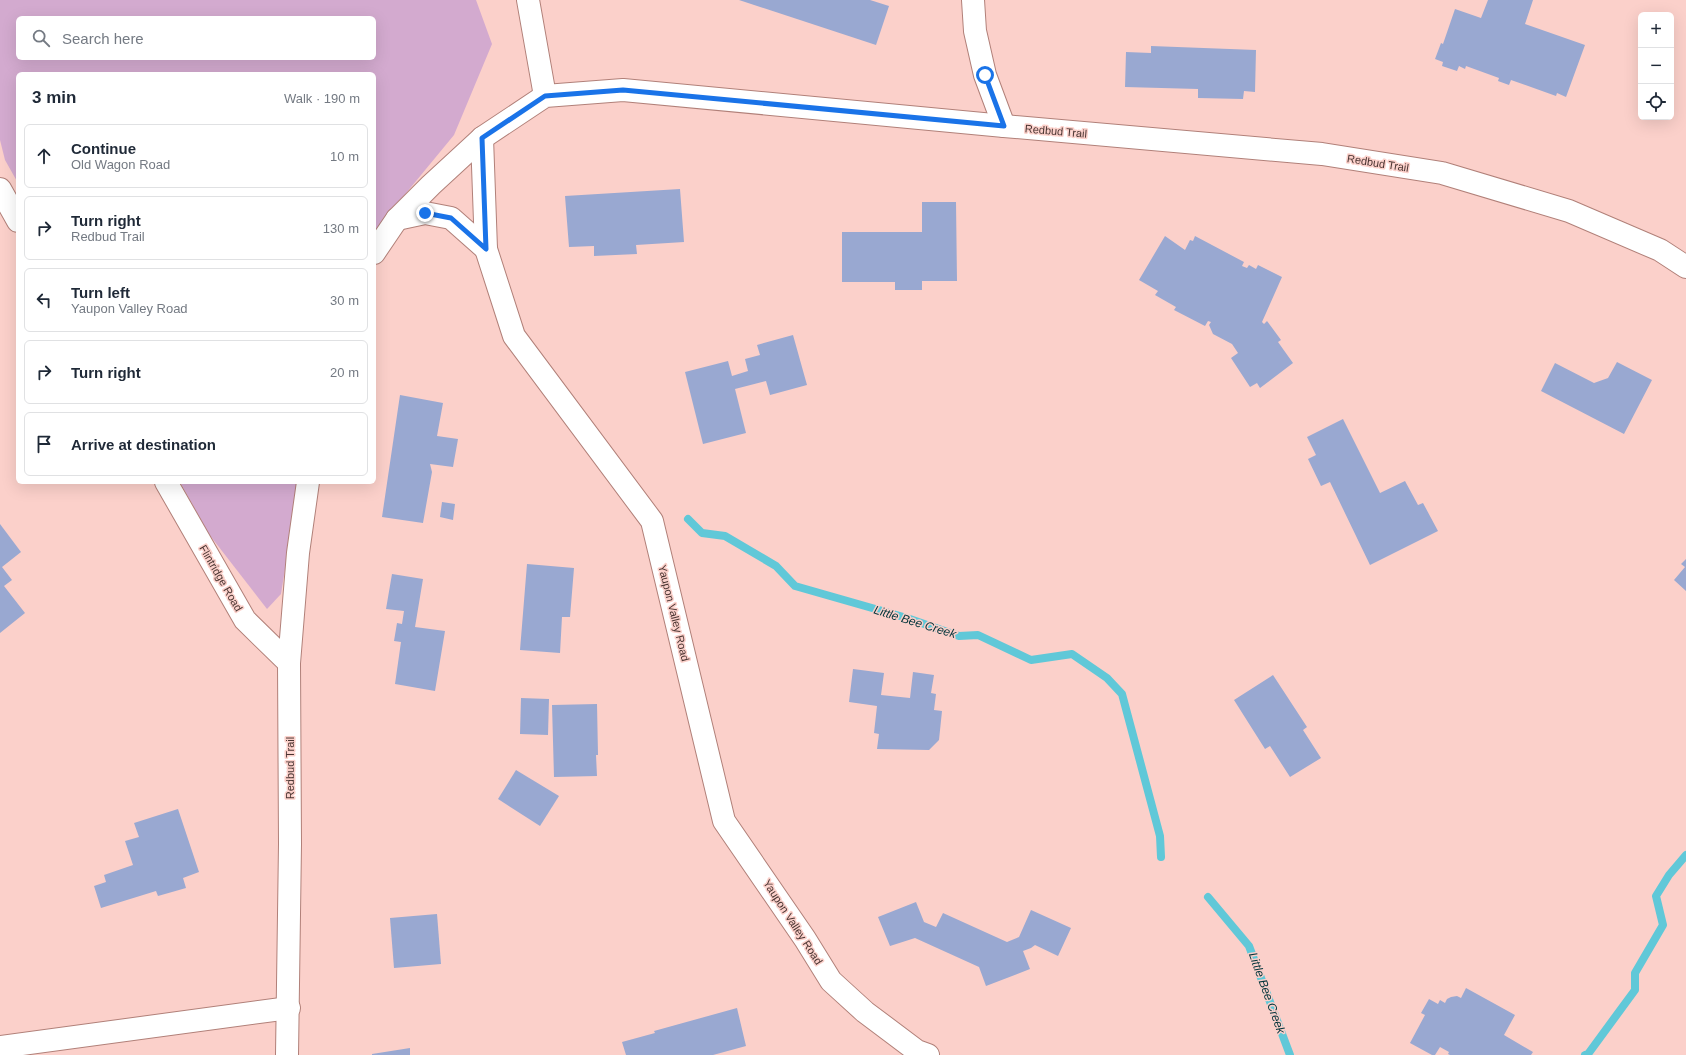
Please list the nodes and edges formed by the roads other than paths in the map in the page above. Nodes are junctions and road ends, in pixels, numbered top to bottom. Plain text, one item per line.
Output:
1 (528, 0) edge
2 (973, 0) edge
3 (545, 96) junction
4 (1004, 126) junction
5 (482, 138) junction
6 (0, 190) edge
7 (16, 218) edge
8 (397, 219) junction
9 (486, 249) junction
10 (376, 250) edge
11 (1686, 267) edge
12 (167, 484) edge
13 (308, 484) edge
14 (289, 663) junction
15 (288, 1008) junction
16 (0, 1047) edge
17 (287, 1055) edge
18 (928, 1055) edge

1 - 3 street
2 - 4 street
3 - 4 street, Redbud Trail
3 - 5 street, Redbud Trail
4 - 11 street, Redbud Trail
5 - 8 street, Redbud Trail
5 - 9 street, Yaupon Valley Road
6 - 7 street
8 - 9 street
8 - 10 street, Redbud Trail
9 - 18 street, Yaupon Valley Road
12 - 14 street, Flintridge Road
13 - 14 street, Redbud Trail
14 - 15 street, Redbud Trail
15 - 16 street
15 - 17 street, Redbud Trail

